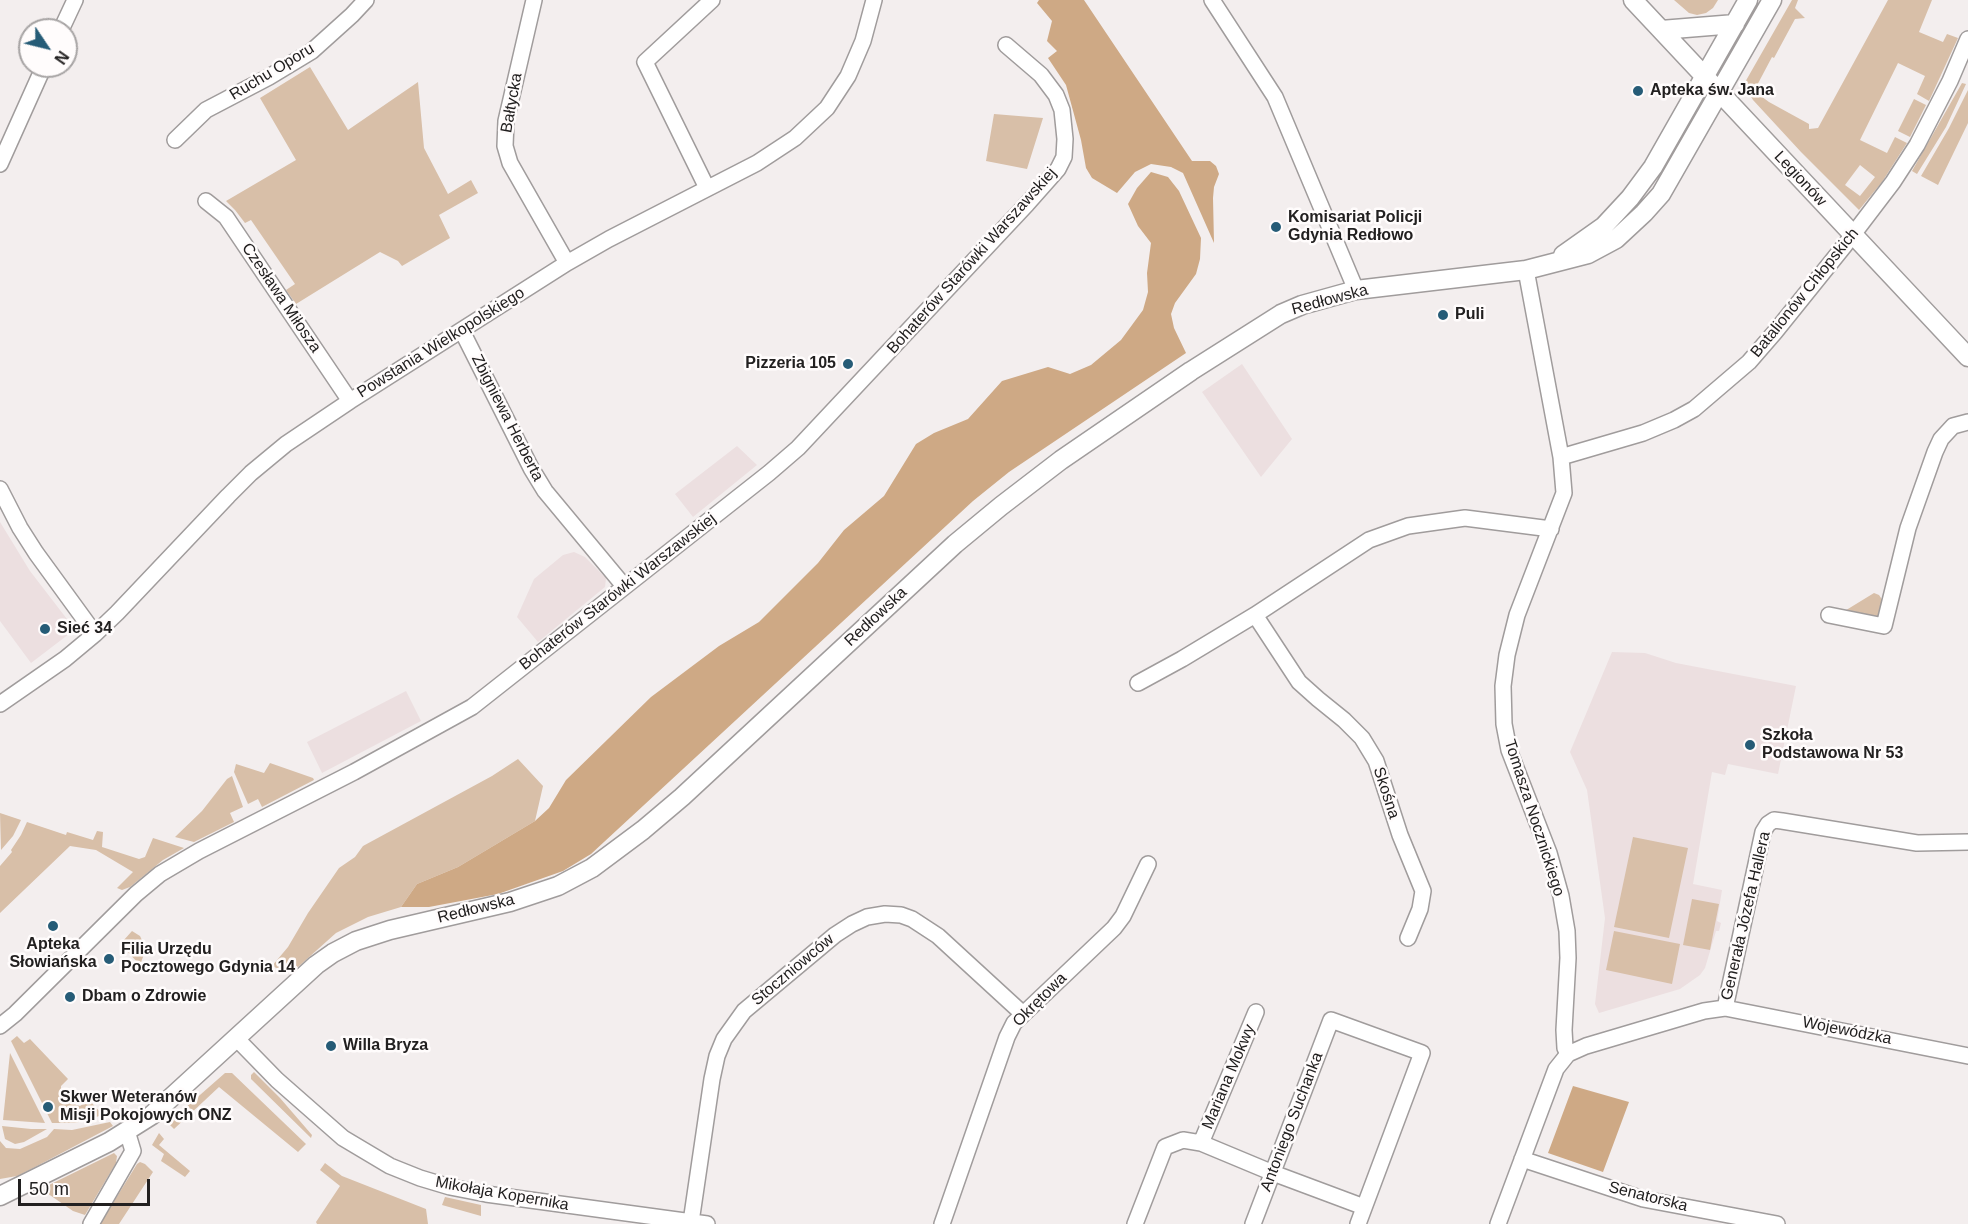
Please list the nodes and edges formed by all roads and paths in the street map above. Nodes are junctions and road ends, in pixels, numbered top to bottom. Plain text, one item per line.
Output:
1 (75, 0) edge
2 (366, 0) edge
3 (534, 0) edge
4 (712, 0) edge
5 (874, 0) edge
6 (1212, 0) edge
7 (1634, 0) edge
8 (1748, 0) edge
9 (1772, 0) edge
10 (67, 18) edge
11 (1735, 24) junction
12 (1661, 30) junction
13 (1968, 39) edge
14 (1006, 45) dead end
15 (1705, 76) junction
16 (39, 78) edge
17 (1720, 93) junction
18 (175, 140) dead end
19 (0, 164) edge
20 (707, 188) junction
21 (206, 201) dead end
22 (1852, 235) junction
23 (567, 263) junction
24 (1551, 263) junction
25 (1526, 270) junction
26 (1356, 290) junction
27 (462, 331) junction
28 (1968, 357) edge
29 (350, 400) junction
30 (1968, 422) edge
31 (1561, 457) junction
32 (0, 489) edge
33 (1551, 529) junction
34 (624, 586) junction
35 (1255, 615) junction
36 (1829, 615) dead end
37 (95, 634) junction
38 (1138, 683) dead end
39 (0, 704) edge
40 (1968, 842) edge
41 (1148, 864) dead end
42 (1408, 938) dead end
43 (1725, 1008) junction
44 (1256, 1012) dead end
45 (1023, 1014) junction
46 (0, 1026) edge
47 (236, 1038) junction
48 (1568, 1054) junction
49 (1968, 1056) edge
50 (127, 1131) junction
51 (1201, 1143) junction
52 (1522, 1159) junction
53 (1273, 1173) junction
54 (0, 1196) edge
55 (1364, 1207) junction
56 (691, 1222) junction
57 (91, 1224) edge
58 (707, 1224) edge
59 (942, 1224) edge
60 (1135, 1224) edge
61 (1253, 1224) edge
62 (1358, 1224) edge
63 (1498, 1224) edge
64 (1777, 1224) edge

1 - 10 street
2 - 18 street, Ruchu Oporu
3 - 23 street, Bałtycka
4 - 20 street
5 - 20 street, Powstania Wielkopolskiego
6 - 26 street
7 - 12 street, Legionów
8 - 11 street, Redłowska
9 - 17 street, Redłowska
11 - 12 street
11 - 15 street, Redłowska
12 - 15 street, Legionów
13 - 22 street, Batalionów Chłopskich
14 - 34 street, Bohaterów Starówki Warszawskiej
15 - 17 street, Legionów
15 - 24 street, Redłowska
16 - 19 street
17 - 22 street, Legionów
17 - 24 street, Redłowska
20 - 23 street, Powstania Wielkopolskiego
21 - 29 street, Czesława Miłosza
22 - 28 street, Legionów
22 - 31 street, Batalionów Chłopskich
23 - 27 street, Powstania Wielkopolskiego
24 - 25 street, Redłowska
25 - 26 street, Redłowska
25 - 31 street, Tomasza Nocznickiego
26 - 47 street, Redłowska
27 - 29 street, Powstania Wielkopolskiego
27 - 34 street, Zbigniewa Herberta
29 - 37 street, Powstania Wielkopolskiego
30 - 36 street
31 - 33 street, Tomasza Nocznickiego
32 - 37 street
33 - 35 street
33 - 48 street, Tomasza Nocznickiego
34 - 46 street, Bohaterów Starówki Warszawskiej
35 - 38 street
35 - 42 street, Skośna
37 - 39 street, Powstania Wielkopolskiego
40 - 43 street, Generała Józefa Hallera
41 - 45 street, Okrętowa
43 - 48 street, Generała Józefa Hallera
43 - 49 street, Wojewódzka
44 - 51 street, Mariana Mokwy
45 - 56 street, Stoczniowców
45 - 59 street, Okrętowa
47 - 50 street
47 - 56 street, Mikołaja Kopernika
48 - 52 street
50 - 54 street
50 - 57 street
51 - 53 street, Mariana Mokwy
51 - 60 street, Mariana Mokwy
52 - 63 street
52 - 64 street, Senatorska
53 - 55 street, Mariana Mokwy
53 - 55 street, Antoniego Suchanka
53 - 61 street, Antoniego Suchanka
55 - 62 street
56 - 58 street, Mikołaja Kopernika

